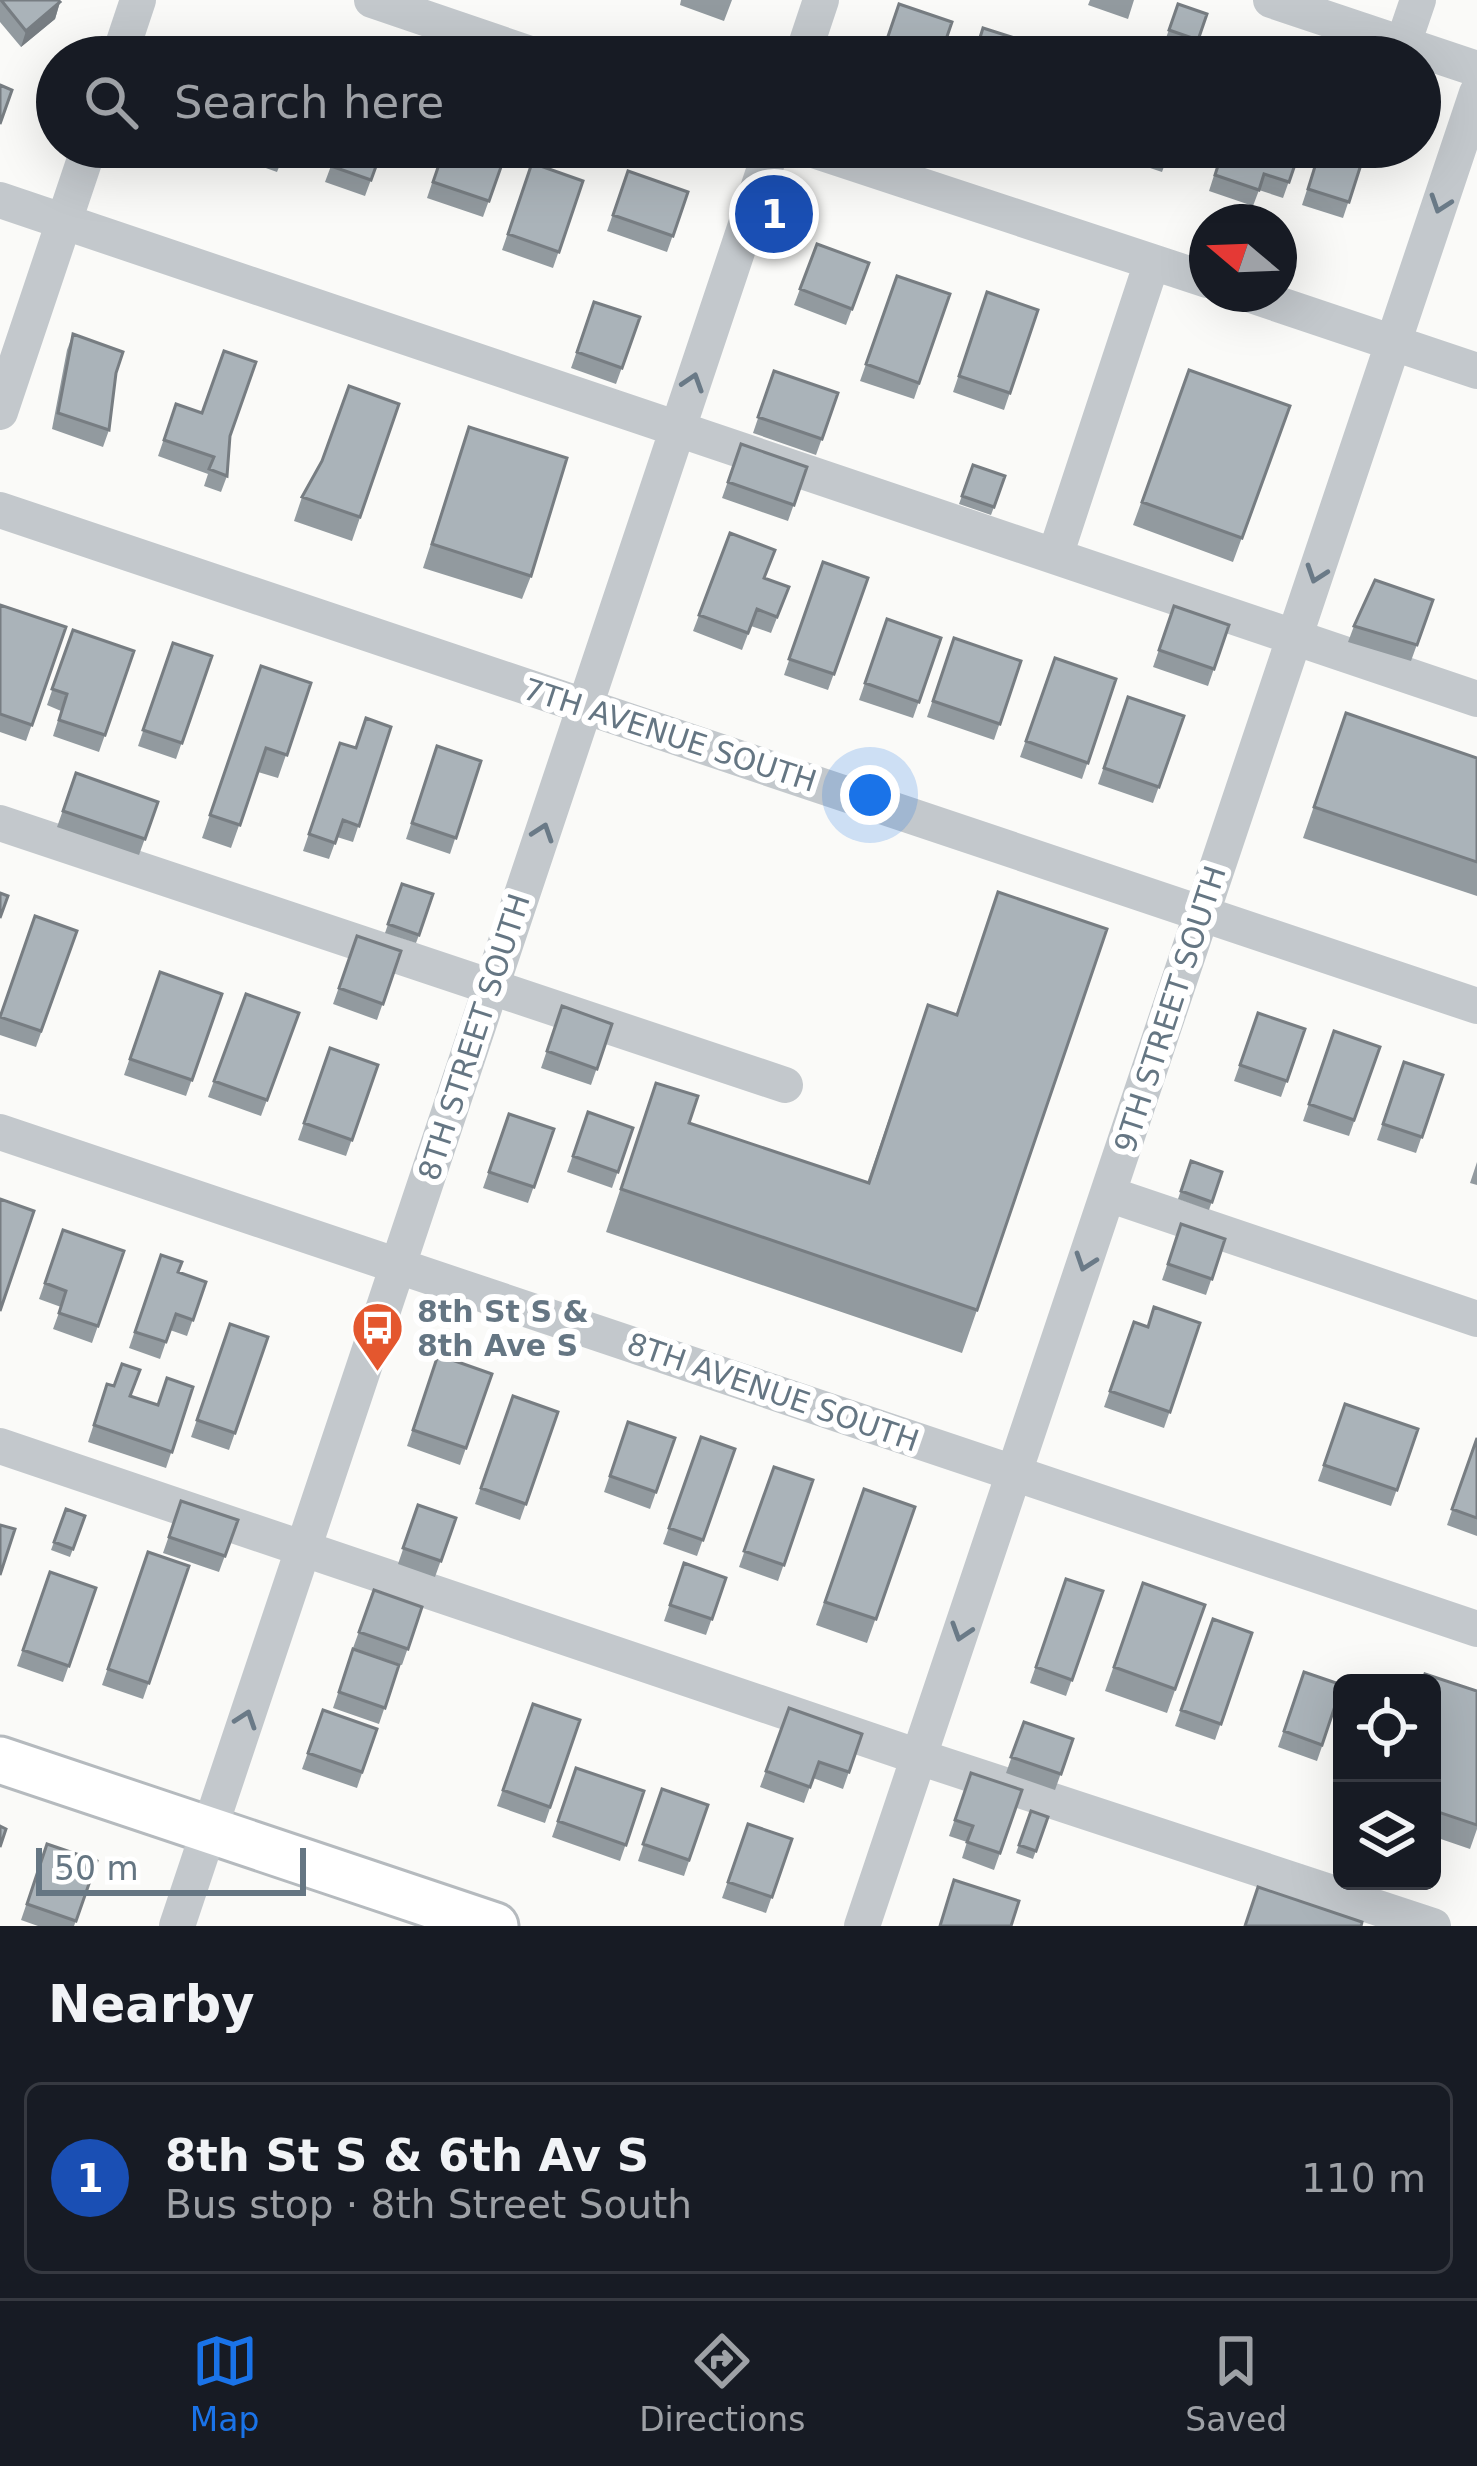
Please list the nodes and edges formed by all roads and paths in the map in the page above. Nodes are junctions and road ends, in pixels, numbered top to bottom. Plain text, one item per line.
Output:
1 (137, 0) edge
2 (372, 0) edge
3 (821, 0) edge
4 (1270, 0) edge
5 (1418, 0) edge
6 (1310, 6) edge
7 (126, 36) edge
8 (477, 36) edge
9 (809, 36) edge
10 (1383, 36) edge
11 (1406, 36) edge
12 (1441, 57) edge
13 (1477, 69) edge
14 (1477, 93) edge
15 (1471, 133) edge
16 (82, 168) edge
17 (765, 168) edge
18 (868, 168) edge
19 (0, 200) edge
20 (64, 222) junction
21 (1152, 262) junction
22 (1189, 274) edge
23 (1297, 310) edge
24 (1394, 343) junction
25 (1477, 371) edge
26 (0, 412) edge
27 (677, 431) junction
28 (0, 510) edge
29 (1054, 556) junction
30 (1295, 635) junction
31 (1477, 699) edge
32 (585, 706) junction
33 (0, 823) edge
34 (1203, 911) junction
35 (491, 985) junction
36 (1477, 1006) edge
37 (784, 1085) dead end
38 (0, 1132) edge
39 (1108, 1194) junction
40 (397, 1266) junction
41 (1477, 1319) edge
42 (0, 1446) edge
43 (1014, 1473) junction
44 (304, 1547) junction
45 (1477, 1629) edge
46 (919, 1757) junction
47 (0, 1760) edge
48 (208, 1830) junction
49 (1396, 1920) edge
50 (177, 1926) edge
51 (495, 1926) edge
52 (862, 1926) edge
53 (1433, 1926) edge

1 - 7 street
2 - 8 street
3 - 9 street
4 - 6 street
5 - 11 street
6 - 10 street
12 - 13 street
14 - 15 street, 9TH STREET SOUTH
15 -> 24 street, 9TH STREET SOUTH
16 - 20 street
27 -> 17 street, 8TH STREET SOUTH
18 - 21 street
19 - 20 street
20 - 26 street
20 - 27 street
21 - 22 street
21 - 29 street
23 - 24 street
24 - 25 street
24 -> 30 street, 9TH STREET SOUTH
27 - 29 street
27 - 32 street, 8TH STREET SOUTH
28 - 32 street, 7TH AVENUE SOUTH
29 - 30 street
30 - 31 street
30 - 34 street, 9TH STREET SOUTH
32 - 34 street, 7TH AVENUE SOUTH
35 -> 32 street, 8TH STREET SOUTH
33 - 35 street
34 - 36 street, 7TH AVENUE SOUTH
34 - 39 street, 9TH STREET SOUTH
35 - 37 street
35 - 40 street, 8TH STREET SOUTH
38 - 40 street, 8TH AVENUE SOUTH
39 - 41 street
39 -> 43 street, 9TH STREET SOUTH
40 - 43 street, 8TH AVENUE SOUTH
40 - 44 street, 8TH STREET SOUTH
42 - 44 street
43 - 45 street, 8TH AVENUE SOUTH
43 -> 46 street, 9TH STREET SOUTH
44 - 46 street
48 -> 44 street, 8TH STREET SOUTH
46 - 49 street
46 - 52 street, 9TH STREET SOUTH
47 - 48 main road
48 - 50 street, 8TH STREET SOUTH
48 - 51 main road
49 - 53 street

